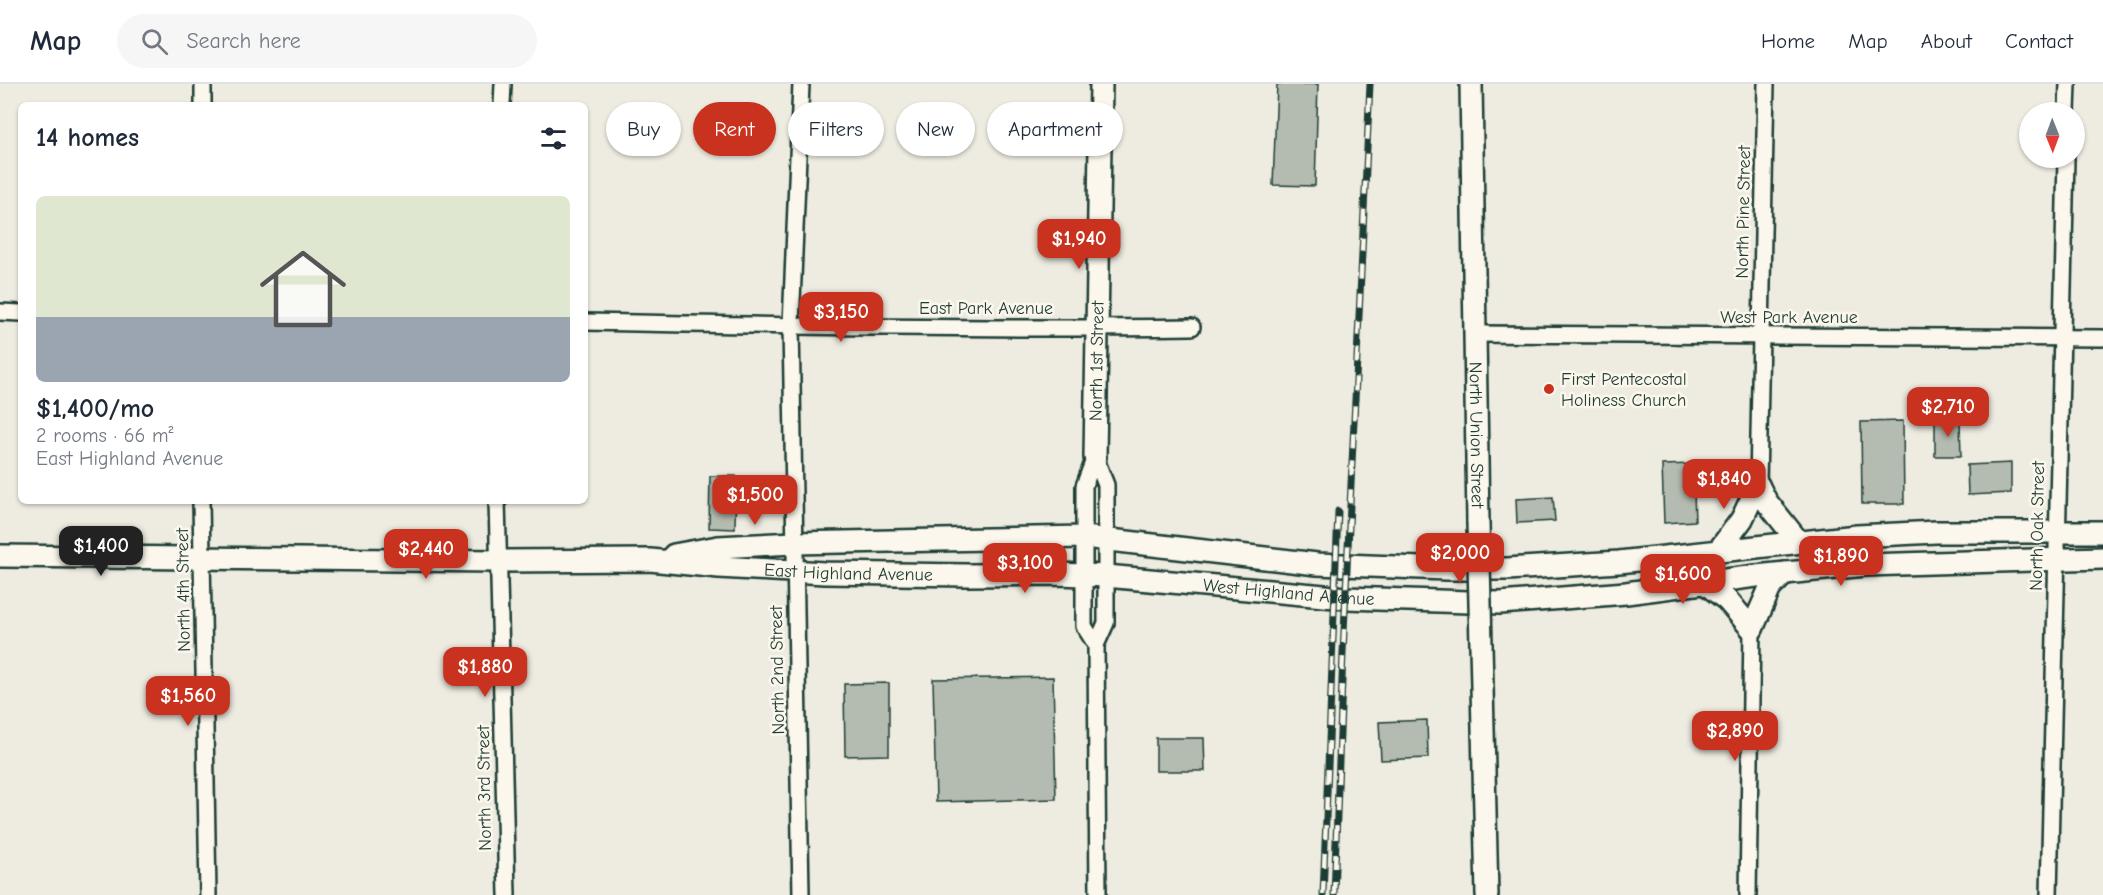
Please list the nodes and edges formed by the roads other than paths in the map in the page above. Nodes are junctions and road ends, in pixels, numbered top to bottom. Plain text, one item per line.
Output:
1 (203, 84) edge
2 (503, 84) edge
3 (801, 84) edge
4 (1101, 84) edge
5 (1472, 84) edge
6 (1766, 84) edge
7 (2068, 84) edge
8 (202, 102) edge
9 (502, 102) edge
10 (2067, 102) edge
11 (2066, 168) edge
12 (0, 312) edge
13 (18, 313) edge
14 (588, 322) edge
15 (791, 326) junction
16 (1192, 327) dead end
17 (1098, 328) junction
18 (1474, 334) junction
19 (1760, 336) junction
20 (2061, 338) junction
21 (2103, 338) edge
22 (1095, 457) junction
23 (1758, 485) junction
24 (201, 504) edge
25 (497, 504) edge
26 (2056, 531) junction
27 (2103, 532) edge
28 (1084, 537) junction
29 (1106, 540) junction
30 (1798, 541) junction
31 (794, 543) junction
32 (1719, 550) junction
33 (0, 556) edge
34 (2103, 558) edge
35 (202, 559) junction
36 (650, 560) junction
37 (2056, 560) junction
38 (498, 561) junction
39 (794, 572) junction
40 (1785, 573) junction
41 (1084, 575) junction
42 (1106, 576) junction
43 (1705, 583) junction
44 (1752, 629) junction
45 (1096, 645) junction
46 (208, 895) edge
47 (507, 895) edge
48 (801, 895) edge
49 (1098, 895) edge
50 (1486, 895) edge
51 (1749, 895) edge
52 (2049, 895) edge

1 - 8 street
2 - 9 street
3 - 15 street, North 2nd Street
4 - 17 main road, North 1st Street
5 - 18 main road, North Union Street
6 - 19 street, North Pine Street
7 - 10 street
11 - 20 street, North Oak Street
12 - 13 street
14 - 15 street, East Park Avenue
15 - 17 street, East Park Avenue
15 - 31 street, North 2nd Street
16 - 17 street
17 - 22 main road, North 1st Street
18 - 19 street, West Park Avenue
18 - 50 main road, North Union Street, bridge
19 - 20 street, West Park Avenue
19 - 23 street, North Pine Street
20 - 21 street, West Park Avenue
20 - 26 street, North Oak Street
22 - 28 street, North 1st Street
22 - 29 street, North 1st Street
23 - 30 main road
23 - 32 main road
24 - 35 street, North 4th Street
25 - 38 street, North 3rd Street
26 - 27 main road, West Highland Avenue
26 - 30 main road, West Highland Avenue
26 - 37 street, North Oak Street
28 - 29 main road, East Highland Avenue
28 - 31 main road, East Highland Avenue
28 - 41 street, North 1st Street
29 - 32 main road, West Highland Avenue
29 - 42 street, North 1st Street
30 - 32 main road, West Highland Avenue
31 - 36 main road, East Highland Avenue
31 - 39 street, North 2nd Street
33 - 35 main road, East Highland Avenue
34 - 37 main road, West Highland Avenue
35 - 38 main road, East Highland Avenue
35 - 46 street, North 4th Street
36 - 38 main road, East Highland Avenue
36 - 39 main road, East Highland Avenue
37 - 40 main road, West Highland Avenue
37 - 52 street, North Oak Street
38 - 47 street, North 3rd Street
39 - 41 main road, East Highland Avenue
39 - 48 street, North 2nd Street
40 - 43 main road, West Highland Avenue
40 - 44 main road
41 - 42 main road, West Highland Avenue
41 - 45 street, North 1st Street
42 - 43 main road, West Highland Avenue
42 - 45 street, North 1st Street
43 - 44 main road
44 - 51 street
45 - 49 street, North 1st Street

